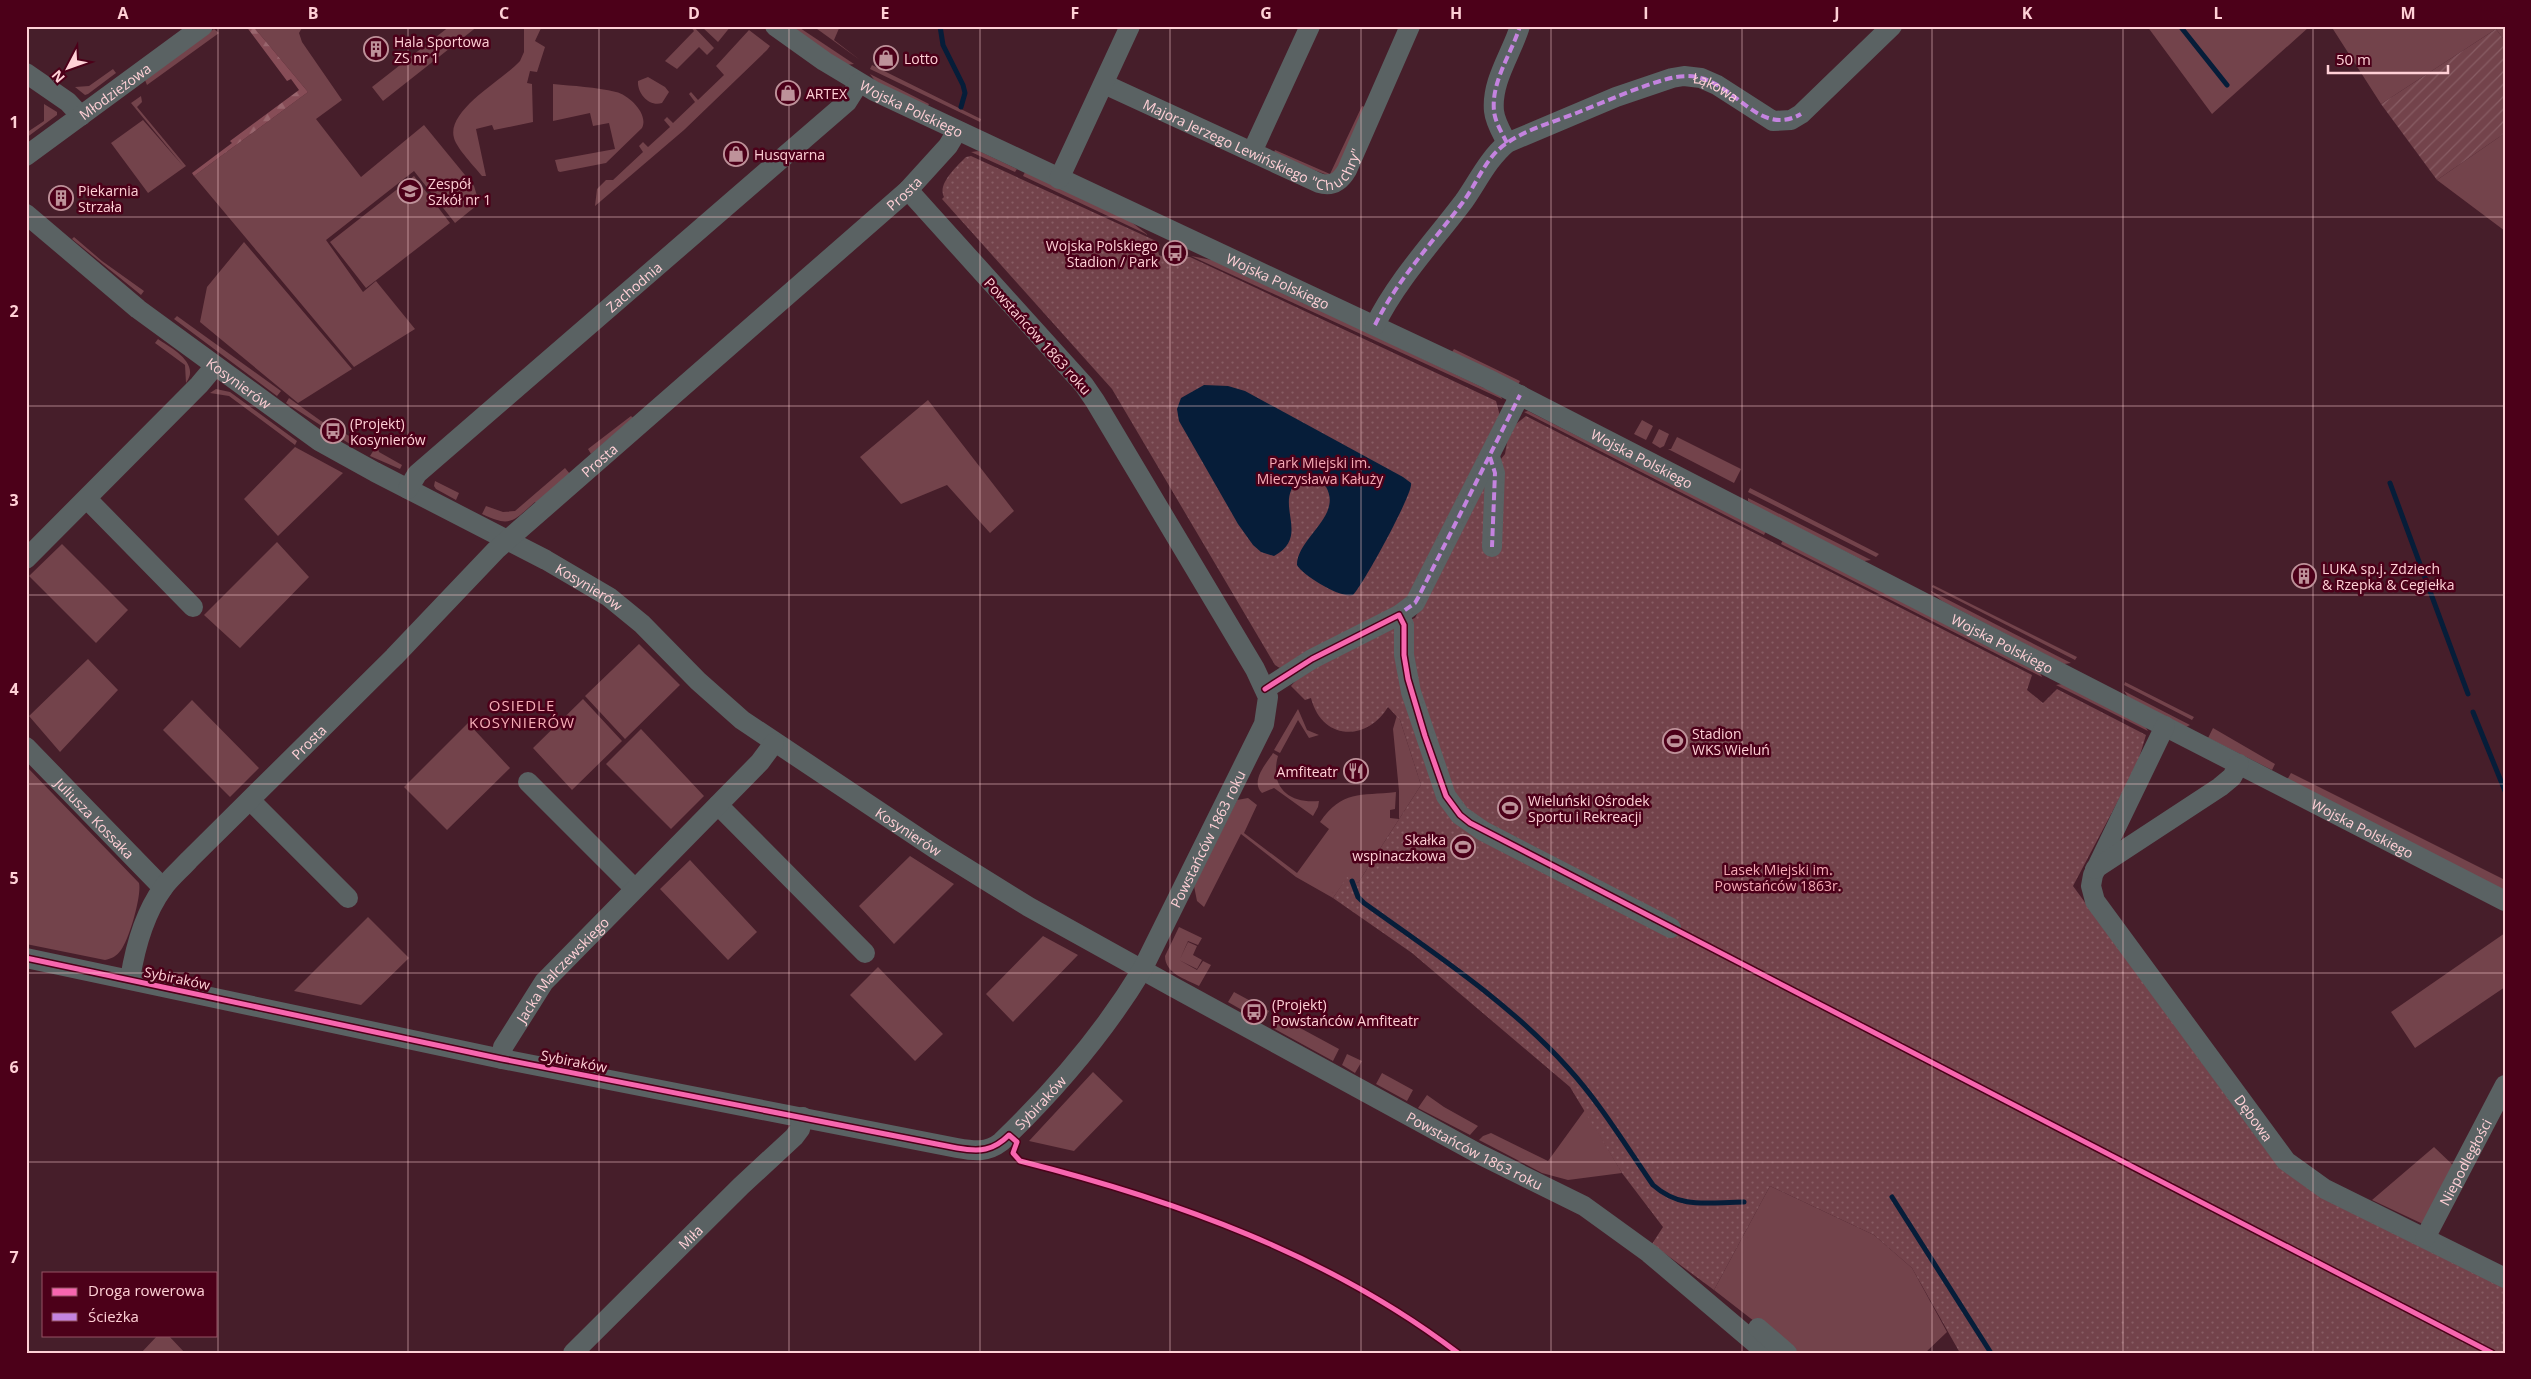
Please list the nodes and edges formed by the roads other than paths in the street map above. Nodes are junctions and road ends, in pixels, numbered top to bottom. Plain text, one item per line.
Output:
1 (203, 26) edge
2 (775, 26) edge
3 (1130, 26) edge
4 (1310, 26) edge
5 (1410, 26) edge
6 (1520, 26) edge
7 (1892, 26) edge
8 (26, 73) edge
9 (859, 83) junction
10 (1104, 84) junction
11 (81, 116) junction
12 (957, 131) junction
13 (1507, 143) junction
14 (1252, 152) junction
15 (26, 156) edge
16 (1059, 179) junction
17 (908, 190) junction
18 (26, 214) edge
19 (1375, 325) junction
20 (214, 366) junction
21 (1520, 395) junction
22 (1490, 457) junction
23 (408, 490) junction
24 (87, 499) junction
25 (508, 540) junction
26 (1492, 547) dead end
27 (26, 559) edge
28 (193, 607) dead end
29 (1399, 615) junction
30 (1265, 689) junction
31 (2165, 726) junction
32 (774, 743) junction
33 (26, 747) edge
34 (2240, 764) junction
35 (528, 782) dead end
36 (250, 800) junction
37 (718, 805) junction
38 (2095, 869) junction
39 (163, 888) junction
40 (634, 888) junction
41 (348, 898) dead end
42 (2505, 901) edge
43 (1671, 928) dead end
44 (865, 953) dead end
45 (26, 958) edge
46 (1142, 970) junction
47 (130, 980) junction
48 (502, 1059) junction
49 (2505, 1085) edge
50 (803, 1117) junction
51 (2425, 1238) junction
52 (2505, 1278) edge
53 (1690, 1286) junction
54 (573, 1353) edge
55 (1767, 1353) edge
56 (1788, 1353) edge

1 - 11 street, Młodzieżowa
2 - 9 street, Wojska Polskiego
3 - 10 street
4 - 14 street
5 - 14 street, Majora Jerzego Lewińskiego "Chuchry"
6 - 13 street
7 - 13 street, Łąkowa
8 - 11 street
9 - 12 street, Wojska Polskiego
9 - 23 street, Zachodnia
10 - 14 street, Majora Jerzego Lewińskiego "Chuchry"
10 - 16 street
11 - 15 street, Młodzieżowa
12 - 16 street, Wojska Polskiego
12 - 17 street, Prosta
13 - 19 street, Łąkowa
16 - 19 street, Wojska Polskiego
17 - 25 street, Prosta
17 - 30 street, Powstańców 1863 roku
18 - 20 street, Kosynierów
19 - 21 street, Wojska Polskiego
20 - 23 street, Kosynierów
20 - 24 street
21 - 22 street
21 - 31 street, Wojska Polskiego
22 - 26 street
22 - 29 street
23 - 25 street, Kosynierów
24 - 27 street
24 - 28 street
25 - 32 street, Kosynierów
25 - 36 street, Prosta
29 - 30 street
29 - 43 street
30 - 46 street, Powstańców 1863 roku
31 - 34 street, Wojska Polskiego
31 - 38 street, Dębowa
32 - 37 street, Jacka Malczewskiego
32 - 46 street, Kosynierów
33 - 39 street, Juliusza Kossaka
34 - 38 street
34 - 42 street, Wojska Polskiego
35 - 40 street
36 - 39 street, Prosta
36 - 41 street
37 - 40 street, Jacka Malczewskiego
37 - 44 street
38 - 51 street, Dębowa
39 - 47 street, Prosta
40 - 48 street, Jacka Malczewskiego
45 - 47 street, Sybiraków
46 - 50 street, Sybiraków
46 - 53 street, Powstańców 1863 roku
47 - 48 street, Sybiraków
48 - 50 street, Sybiraków
49 - 51 street, Niepodległości
50 - 54 street, Miła
51 - 52 street, Dębowa
53 - 55 street, Powstańców 1863 roku
53 - 56 street, Powstańców 1863 roku

